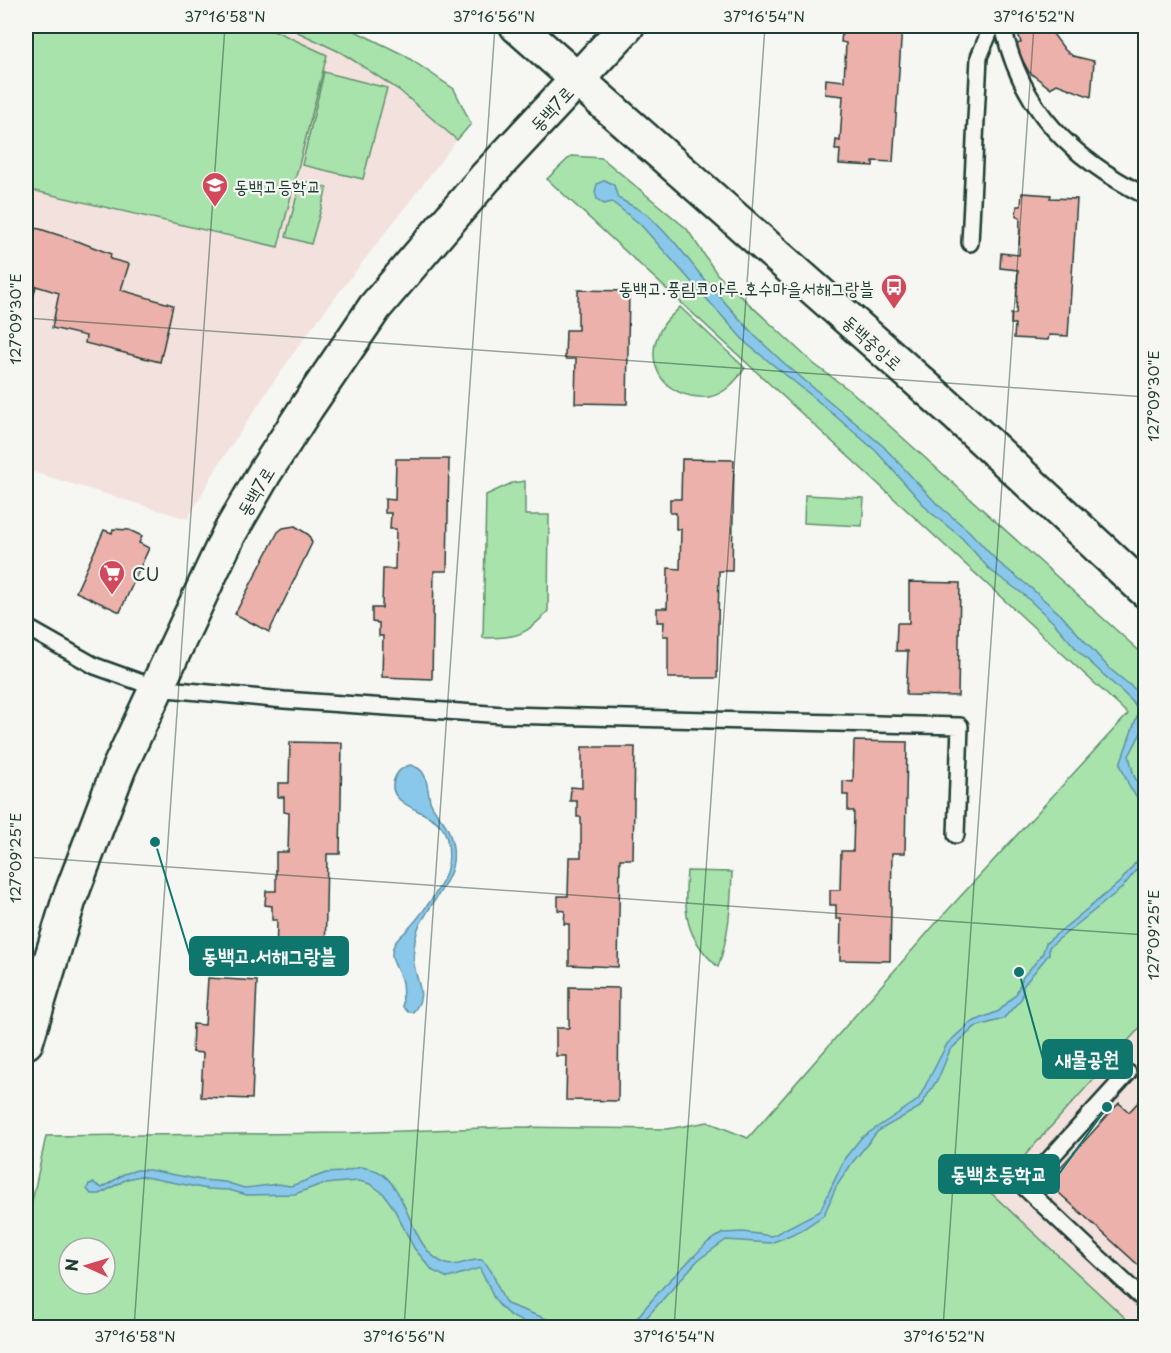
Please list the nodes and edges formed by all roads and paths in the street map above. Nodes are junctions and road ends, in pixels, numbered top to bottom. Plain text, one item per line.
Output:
1 (517, 26) edge
2 (627, 26) edge
3 (992, 26) edge
4 (1002, 26) edge
5 (577, 79) junction
6 (1146, 196) edge
7 (970, 243) dead end
8 (1146, 591) edge
9 (26, 627) edge
10 (156, 688) junction
11 (956, 835) dead end
12 (26, 1042) edge
13 (1128, 1073) dead end
14 (1146, 1302) edge

1 - 5 street, 동백중앙로
2 - 5 street, 동백7로
3 - 7 lane
4 - 6 lane
5 - 8 street, 동백중앙로
5 - 10 street, 동백7로
9 - 10 lane
10 - 11 lane
10 - 12 street, 동백7로
13 - 14 lane

